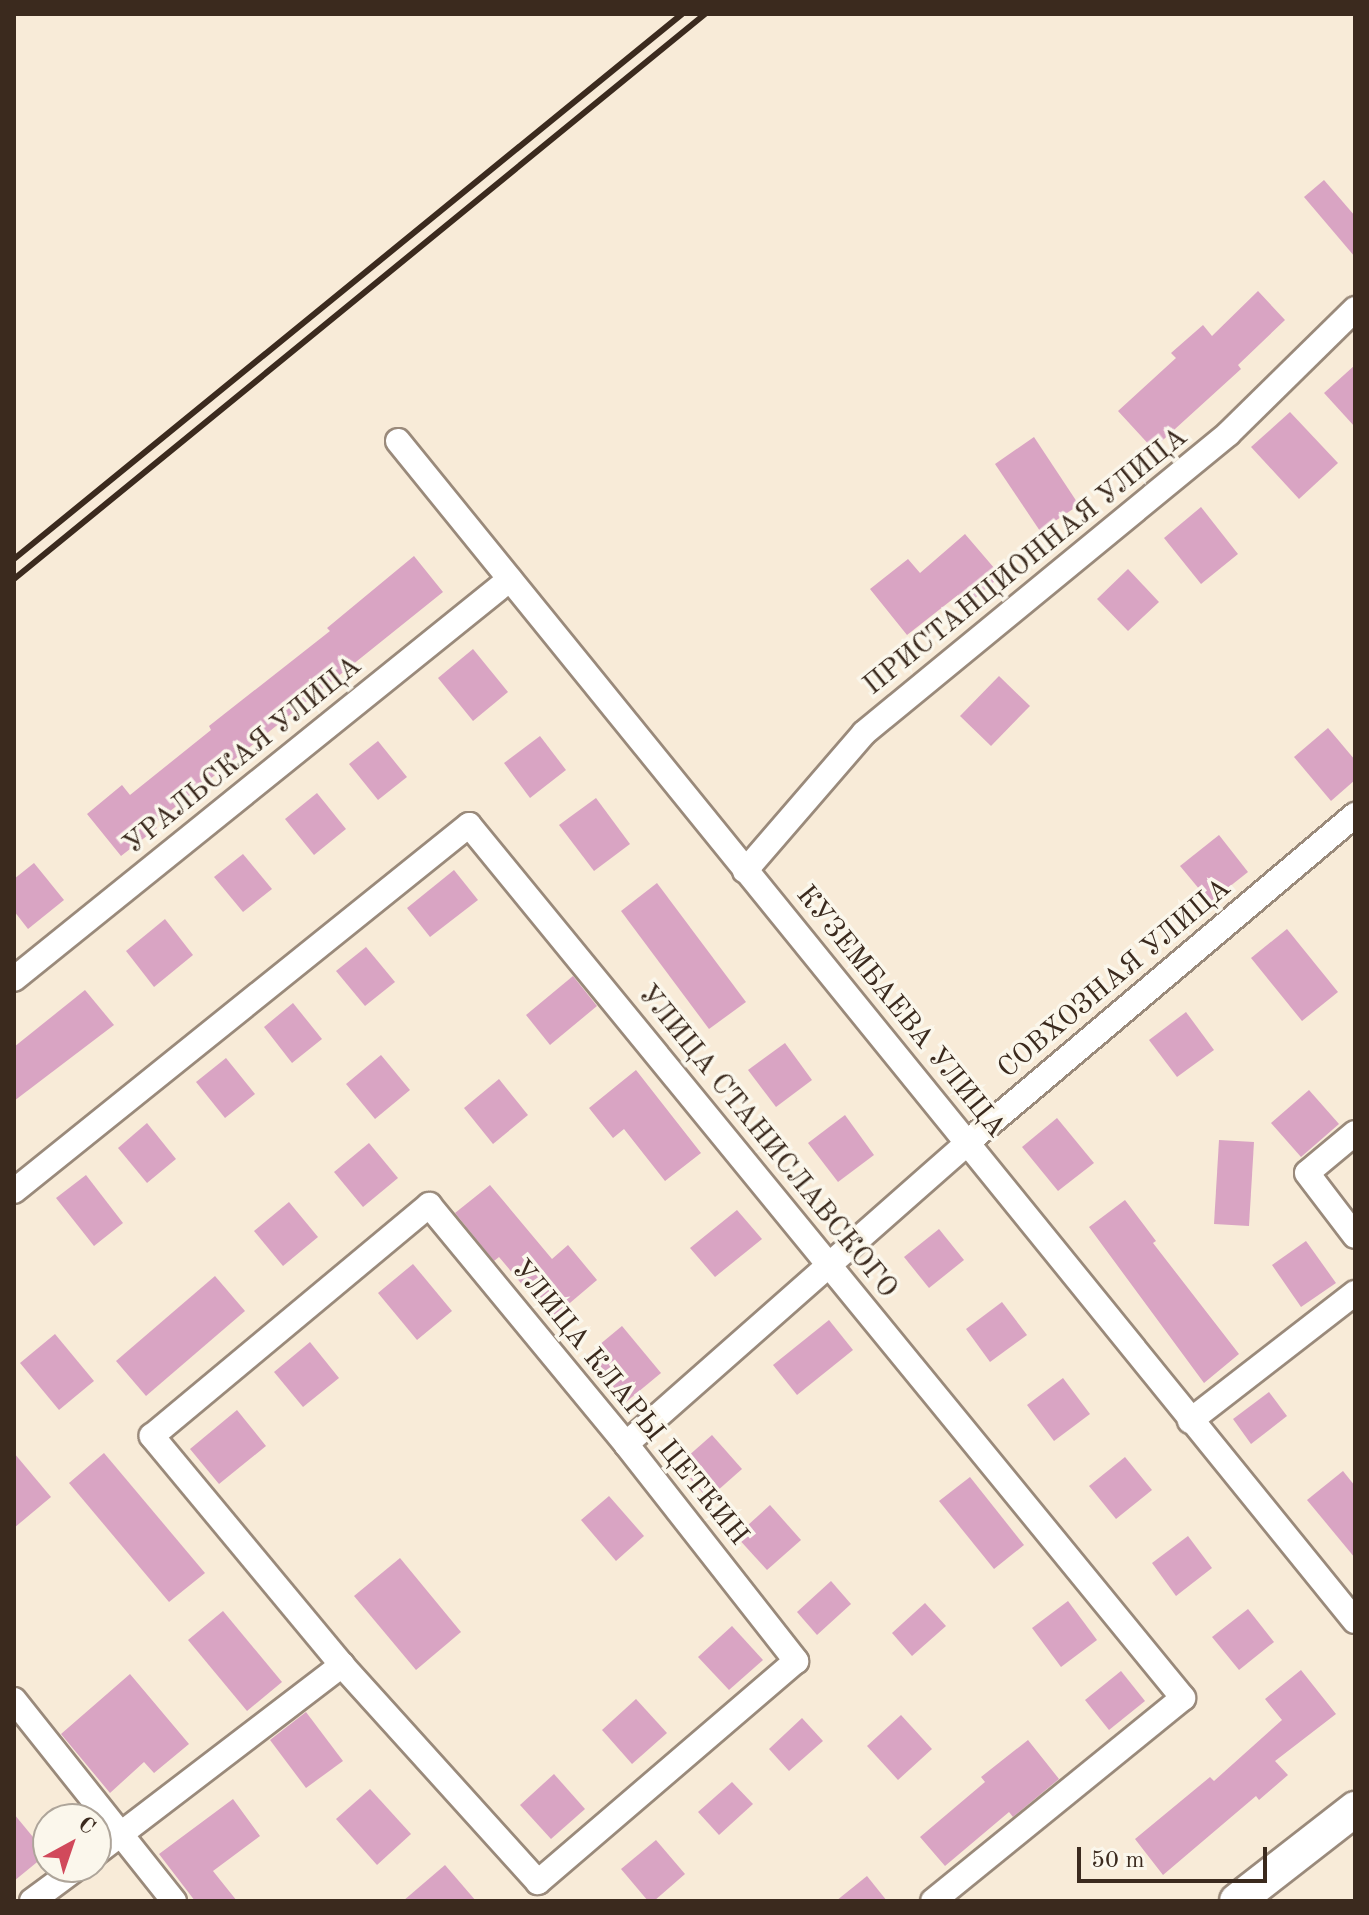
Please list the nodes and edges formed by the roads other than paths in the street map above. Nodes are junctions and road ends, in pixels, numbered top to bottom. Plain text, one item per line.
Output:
1 (1355, 309) edge
2 (398, 441) dead end
3 (510, 579) junction
4 (1355, 815) edge
5 (745, 871) junction
6 (14, 979) edge
7 (1355, 1133) edge
8 (968, 1142) junction
9 (14, 1191) edge
10 (1355, 1236) edge
11 (829, 1265) junction
12 (1355, 1293) edge
13 (1190, 1421) junction
14 (626, 1444) junction
15 (1355, 1621) edge
16 (342, 1665) junction
17 (14, 1700) edge
18 (1355, 1809) edge
19 (121, 1835) junction
20 (112, 1841) edge
21 (56, 1883) edge
22 (32, 1901) edge
23 (174, 1901) edge
24 (933, 1901) edge
25 (1237, 1901) edge

1 - 5 street, ПРИСТАНЦИОННАЯ УЛИЦА
2 - 3 street, КУЗЕМБАЕВА УЛИЦА
3 - 5 street, КУЗЕМБАЕВА УЛИЦА
3 - 6 street, УРАЛЬСКАЯ УЛИЦА
4 - 8 street, СОВХОЗНАЯ УЛИЦА
5 - 8 street, КУЗЕМБАЕВА УЛИЦА
7 - 10 street
8 - 11 street, СОВХОЗНАЯ УЛИЦА
8 - 13 street, КУЗЕМБАЕВА УЛИЦА
9 - 11 street, УЛИЦА СТАНИСЛАВСКОГО
11 - 14 street, СОВХОЗНАЯ УЛИЦА
11 - 24 street, УЛИЦА СТАНИСЛАВСКОГО
12 - 13 street
13 - 15 street, КУЗЕМБАЕВА УЛИЦА
14 - 16 street, УЛИЦА КЛАРЫ ЦЕТКИН
14 - 16 street, УЛИЦА КЛАРЫ ЦЕТКИН
16 - 19 street
17 - 19 street
18 - 25 main road
19 - 20 street
19 - 23 street
21 - 22 street

